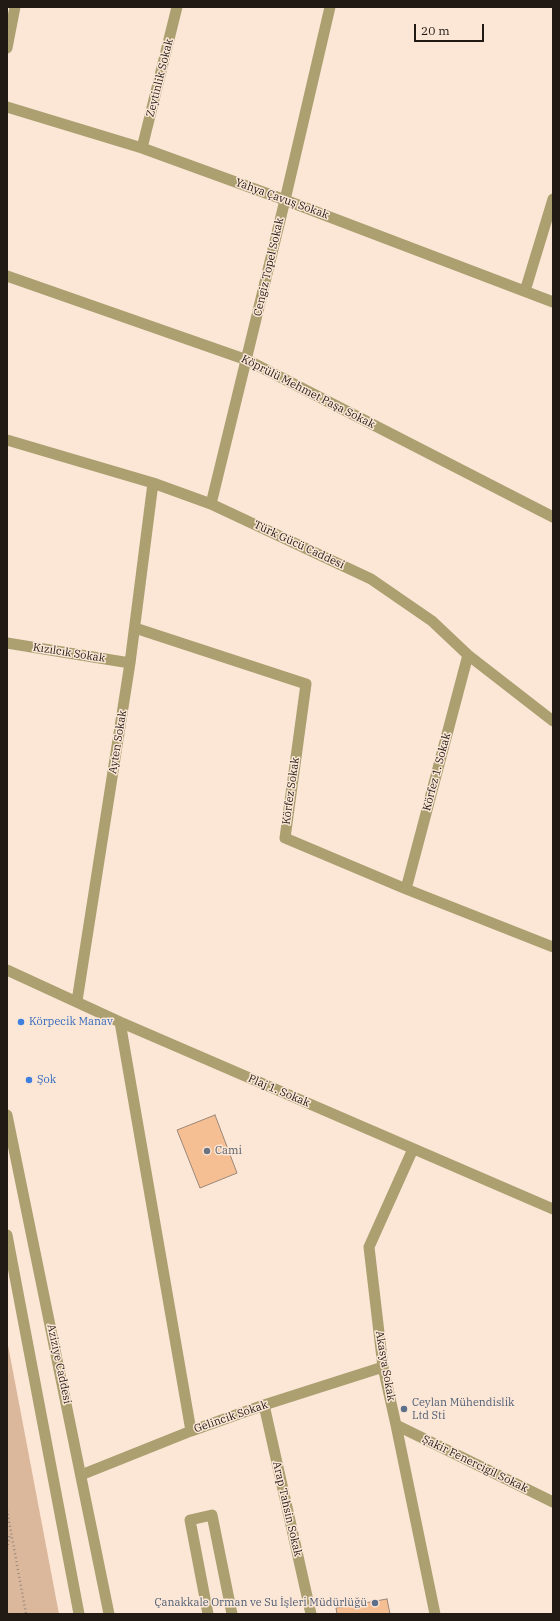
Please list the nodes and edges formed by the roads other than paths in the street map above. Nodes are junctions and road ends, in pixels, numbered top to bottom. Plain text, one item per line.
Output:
1 (15, 7) edge
2 (177, 7) edge
3 (330, 7) edge
4 (7, 48) edge
5 (7, 107) edge
6 (142, 148) junction
7 (553, 199) edge
8 (285, 200) junction
9 (7, 276) edge
10 (525, 291) junction
11 (553, 302) edge
12 (247, 360) junction
13 (7, 440) edge
14 (153, 483) junction
15 (212, 504) junction
16 (553, 517) edge
17 (135, 628) junction
18 (7, 642) edge
19 (468, 655) junction
20 (130, 663) junction
21 (553, 721) edge
22 (406, 889) junction
23 (553, 947) edge
24 (7, 970) edge
25 (77, 1001) junction
26 (120, 1022) junction
27 (7, 1115) edge
28 (413, 1149) junction
29 (553, 1209) edge
30 (7, 1235) edge
31 (383, 1367) junction
32 (264, 1405) junction
33 (396, 1425) junction
34 (191, 1430) junction
35 (81, 1475) junction
36 (553, 1502) edge
37 (79, 1614) edge
38 (109, 1614) edge
39 (208, 1614) edge
40 (232, 1614) edge
41 (310, 1614) edge
42 (435, 1614) edge

1 - 4 street
2 - 6 street, Zeytinlik Sokak
3 - 8 street, Cengiz Topel Sokak
5 - 6 street, Yahya Çavuş Sokak
6 - 8 street, Yahya Çavuş Sokak
7 - 10 street
8 - 10 street, Yahya Çavuş Sokak
8 - 12 street, Cengiz Topel Sokak
9 - 12 street, Köprülü Mehmet Paşa Sokak
10 - 11 street, Yahya Çavuş Sokak
12 - 15 street, Cengiz Topel Sokak
12 - 16 street, Köprülü Mehmet Paşa Sokak
13 - 14 street, Türk Gücü Caddesi
14 - 15 street, Türk Gücü Caddesi
14 - 17 street, Ayten Sokak
15 - 19 street, Türk Gücü Caddesi
17 - 20 street, Ayten Sokak
17 - 22 street, Körfez Sokak
18 - 20 street, Kızılcık Sokak
19 - 21 street, Türk Gücü Caddesi
19 - 22 street, Körfez 1. Sokak
20 - 25 street, Ayten Sokak
22 - 23 street, Körfez Sokak
24 - 25 street, Plaj 1. Sokak
25 - 26 street, Plaj 1. Sokak
26 - 28 street, Plaj 1. Sokak
26 - 34 street
27 - 35 street, Aziziye Caddesi
28 - 29 street, Plaj 1. Sokak
28 - 31 street, Akasya Sokak
30 - 37 street
31 - 32 street, Gelincik Sokak
31 - 33 street, Akasya Sokak
32 - 34 street, Gelincik Sokak
32 - 41 street, Arap Tahsin Sokak
33 - 36 street, Şakir Fenercigil Sokak
33 - 42 street, Akasya Sokak
34 - 35 street, Gelincik Sokak
35 - 38 street, Aziziye Caddesi
39 - 40 street

